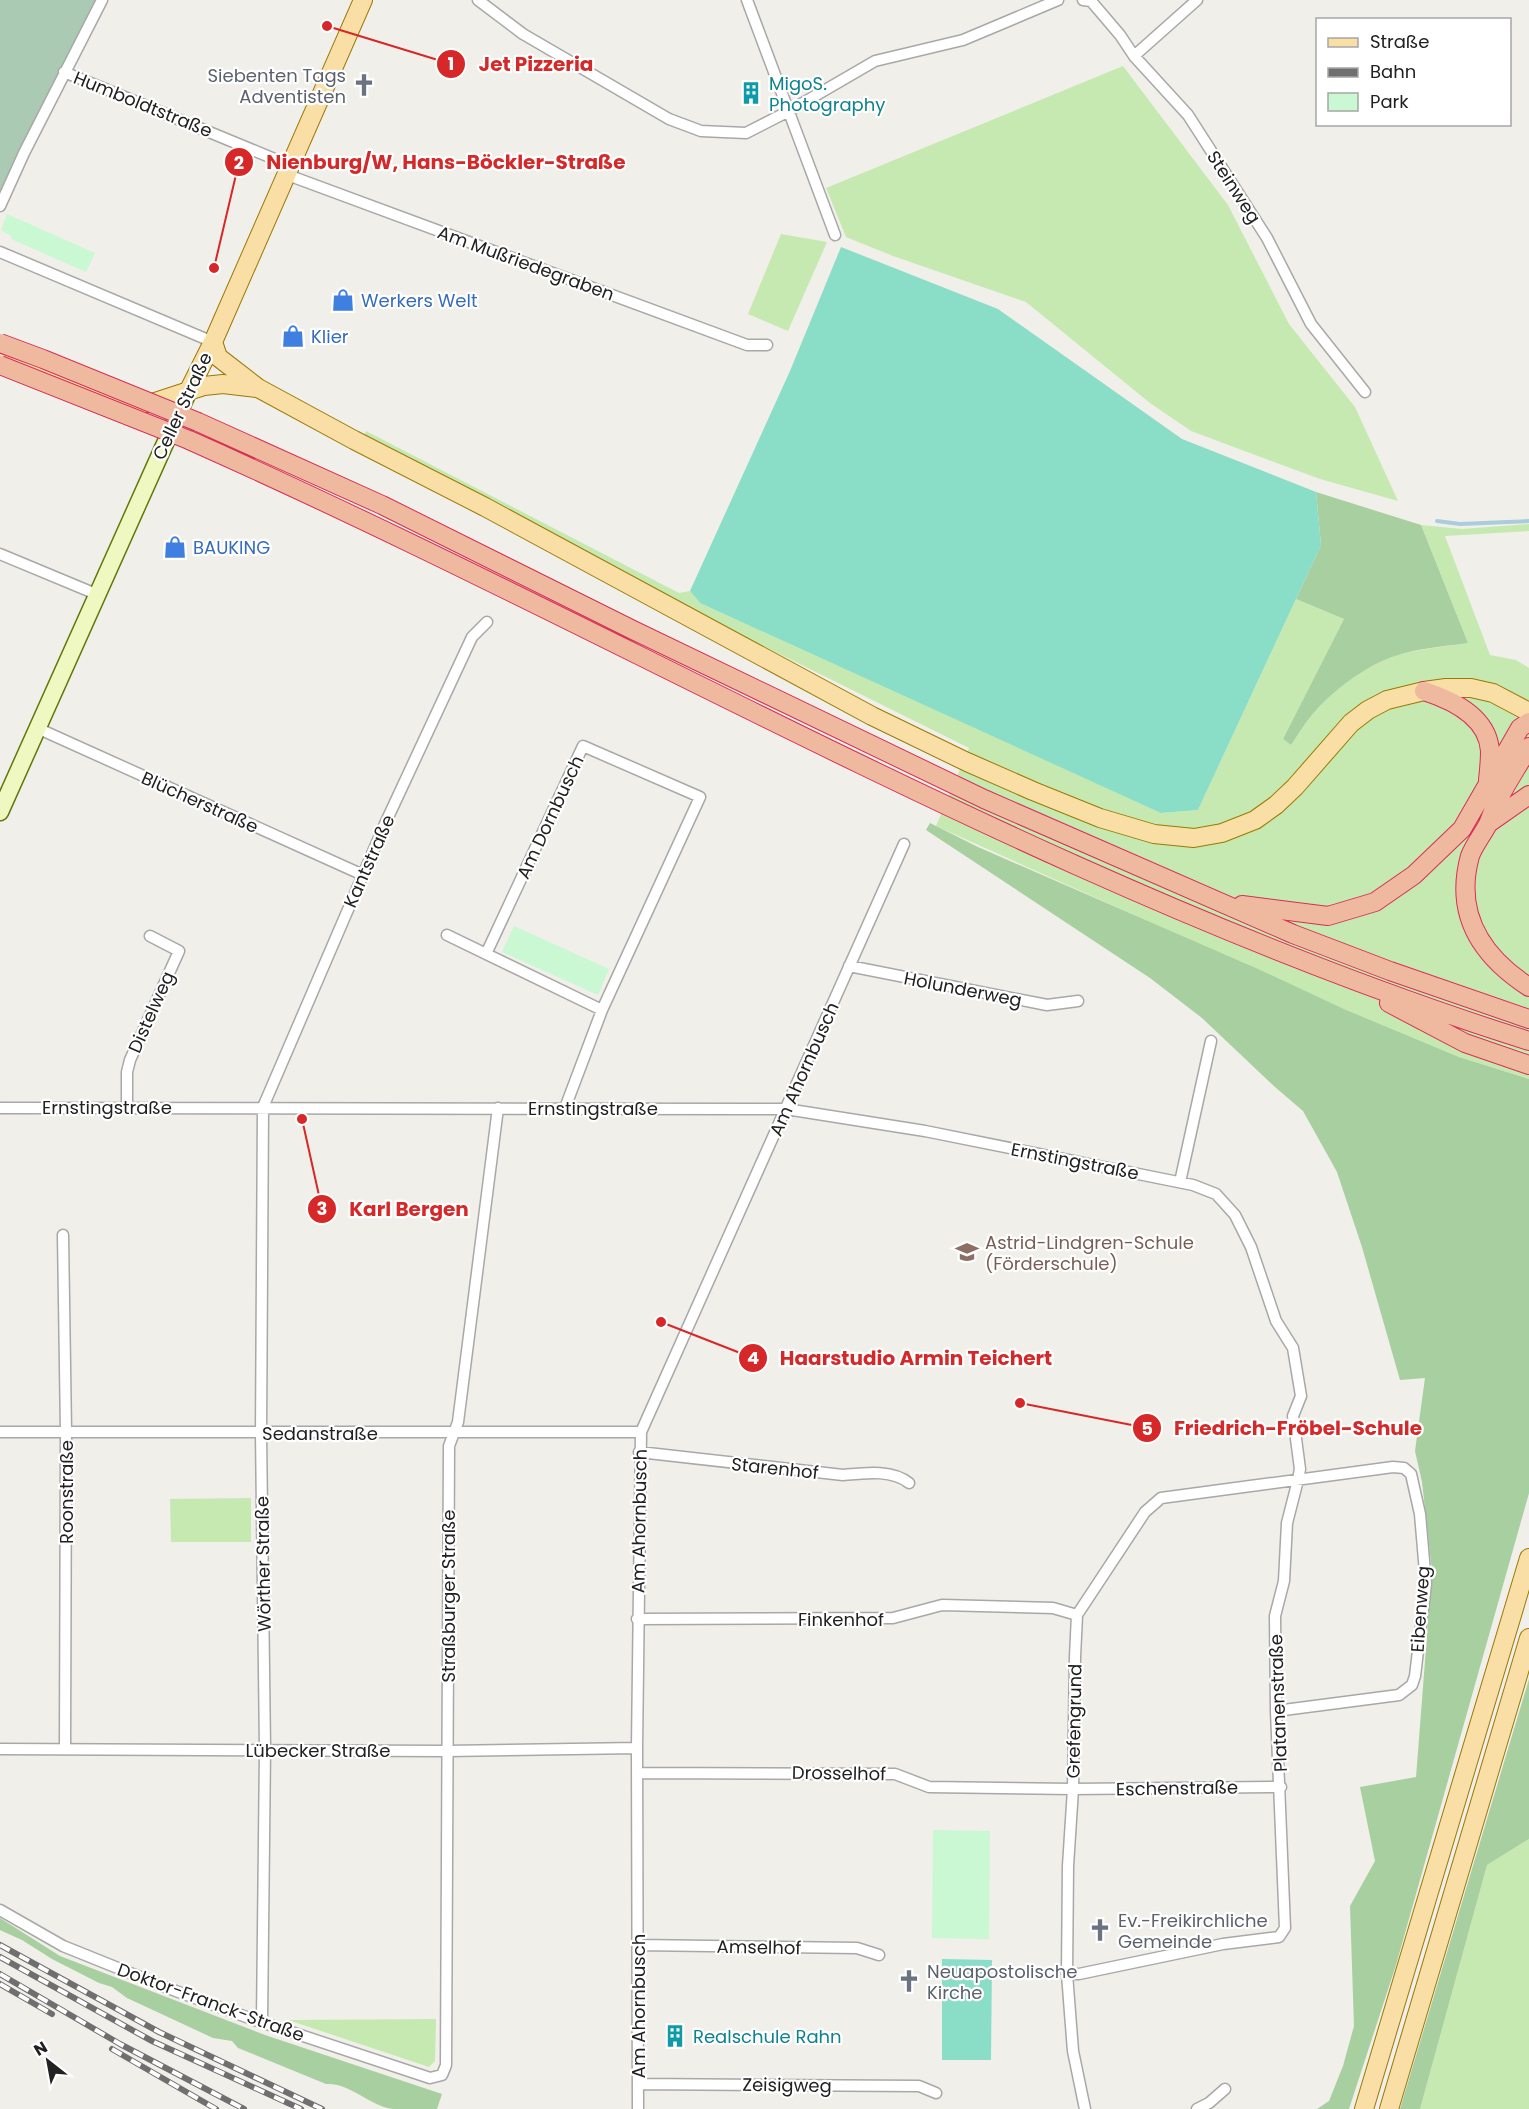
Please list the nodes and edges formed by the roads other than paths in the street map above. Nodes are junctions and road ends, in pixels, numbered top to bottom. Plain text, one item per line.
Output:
1 (102, 0) edge
2 (363, 0) edge
3 (477, 0) edge
4 (747, 0) edge
5 (1058, 0) edge
6 (1083, 0) edge
7 (1197, 0) edge
8 (1134, 56) junction
9 (64, 72) junction
10 (789, 111) junction
11 (287, 169) junction
12 (0, 206) edge
13 (836, 236) dead end
14 (0, 252) edge
15 (213, 342) junction
16 (0, 343) edge
17 (767, 345) dead end
18 (0, 354) edge
19 (0, 365) edge
20 (258, 388) junction
21 (189, 390) junction
22 (1365, 392) dead end
23 (0, 554) edge
24 (96, 594) junction
25 (487, 622) dead end
26 (1424, 691) junction
27 (1529, 712) edge
28 (1529, 722) edge
29 (37, 728) junction
30 (1529, 747) edge
31 (1488, 785) junction
32 (1529, 795) edge
33 (0, 812) edge
34 (1487, 824) junction
35 (904, 844) dead end
36 (363, 875) junction
37 (1214, 900) junction
38 (447, 935) dead end
39 (150, 936) dead end
40 (486, 954) junction
41 (849, 966) junction
42 (1326, 969) junction
43 (1529, 987) edge
44 (1078, 1001) dead end
45 (602, 1010) junction
46 (1529, 1019) edge
47 (1211, 1041) dead end
48 (1529, 1041) edge
49 (1529, 1065) edge
50 (127, 1107) junction
51 (263, 1107) junction
52 (0, 1108) edge
53 (498, 1108) junction
54 (565, 1108) junction
55 (786, 1109) junction
56 (1180, 1182) junction
57 (63, 1235) dead end
58 (0, 1432) edge
59 (66, 1432) junction
60 (641, 1432) junction
61 (261, 1433) junction
62 (454, 1433) junction
63 (639, 1452) junction
64 (1298, 1480) junction
65 (909, 1483) dead end
66 (1529, 1558) edge
67 (1077, 1615) junction
68 (637, 1619) junction
69 (1529, 1638) edge
70 (1276, 1711) junction
71 (65, 1748) junction
72 (637, 1748) junction
73 (0, 1749) edge
74 (265, 1749) junction
75 (447, 1751) junction
76 (638, 1773) junction
77 (1281, 1787) junction
78 (1073, 1789) junction
79 (0, 1910) edge
80 (638, 1945) junction
81 (879, 1956) dead end
82 (1066, 1974) junction
83 (262, 2022) junction
84 (430, 2078) joint
85 (638, 2084) junction
86 (1225, 2089) dead end
87 (936, 2093) dead end
88 (638, 2109) edge
89 (1085, 2109) edge
90 (1197, 2109) edge
91 (1364, 2109) edge
92 (1389, 2109) edge

1 - 9 street
2 - 11 main road, Celler Straße
3 - 10 street
4 - 10 street
5 - 10 street
6 - 8 street, Steinweg
7 - 8 street
8 - 22 street, Steinweg
9 - 11 street, Humboldtstraße
9 - 12 street
10 - 13 street
11 - 15 main road, Celler Straße
11 - 17 street, Am Mußriedegraben
14 - 15 street
15 - 20 main road
15 - 21 main road, Celler Straße
16 - 37 highway, bridge
18 - 21 main road
19 - 42 highway, bridge
20 - 21 main road
20 - 26 main road
21 - 24 main road, Celler Straße
23 - 24 street
24 - 29 main road, Celler Straße
25 - 36 street, Kantstraße
26 - 27 main road
26 - 31 highway
28 - 31 highway
29 - 33 main road, Celler Straße
29 - 36 street, Blücherstraße
30 - 34 highway
31 - 37 highway
32 - 34 highway
34 - 43 highway
35 - 41 street, Am Ahornbusch
36 - 51 street, Kantstraße
37 - 46 highway
38 - 40 street
39 - 50 street, Distelweg
40 - 45 street
40 - 45 street, Am Dornbusch
41 - 44 street, Holunderweg
41 - 55 street, Am Ahornbusch
42 - 48 highway
42 - 49 highway
45 - 54 street, Am Dornbusch
47 - 56 street
50 - 51 street, Ernstingstraße
50 - 52 street, Ernstingstraße
51 - 53 street, Ernstingstraße
51 - 61 street, Wörther Straße
53 - 54 street, Ernstingstraße
53 - 62 street, Straßburger Straße
54 - 55 street, Ernstingstraße
55 - 56 street, Ernstingstraße
55 - 60 street, Am Ahornbusch
56 - 64 street, Ernstingstraße
57 - 59 street, Roonstraße
58 - 59 street, Sedanstraße
59 - 61 street, Sedanstraße
59 - 71 street, Roonstraße
60 - 62 street, Sedanstraße
60 - 63 street, Am Ahornbusch
61 - 62 street, Sedanstraße
61 - 74 street, Wörther Straße
62 - 75 street, Straßburger Straße
63 - 65 street, Starenhof
63 - 68 street, Am Ahornbusch
64 - 67 street
64 - 70 street, Platanenstraße
64 - 70 street, Eibenweg
66 - 91 main road
67 - 68 street, Finkenhof
67 - 78 street, Grefengrund
68 - 72 street, Am Ahornbusch
69 - 92 main road
70 - 77 street, Platanenstraße
71 - 73 street, Lübecker Straße
71 - 74 street, Lübecker Straße
72 - 75 street, Lübecker Straße
72 - 76 street, Am Ahornbusch
74 - 75 street, Lübecker Straße
74 - 83 street, Wörther Straße
75 - 84 street, Straßburger Straße
76 - 78 street, Drosselhof
76 - 80 street, Am Ahornbusch
77 - 78 street, Eschenstraße
77 - 82 street, Platanenstraße
78 - 82 street, Grefengrund
79 - 83 street, Doktor-Franck-Straße
80 - 81 street, Amselhof
80 - 85 street, Am Ahornbusch
82 - 89 street, Grefengrund
83 - 84 street, Doktor-Franck-Straße
85 - 87 street, Zeisigweg
85 - 88 street, Am Ahornbusch
86 - 90 street

